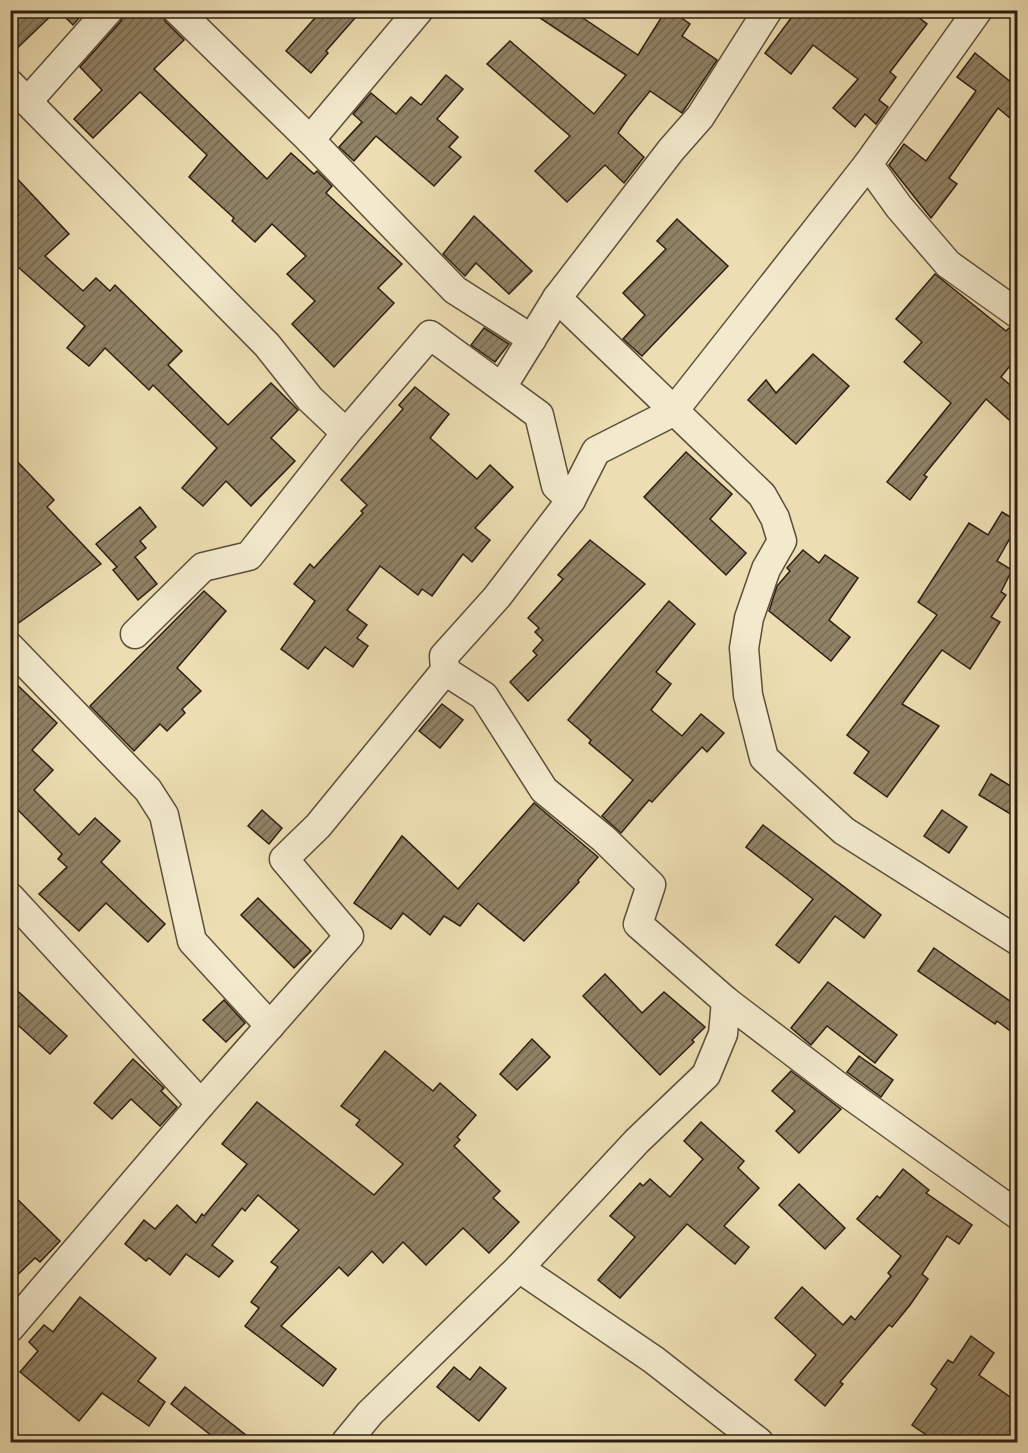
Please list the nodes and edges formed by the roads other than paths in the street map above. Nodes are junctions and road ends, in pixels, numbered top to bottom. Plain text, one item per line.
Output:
1 (109, 10) edge
2 (177, 10) edge
3 (419, 10) edge
4 (768, 10) edge
5 (978, 10) edge
6 (19, 92) edge
7 (310, 140) junction
8 (868, 164) junction
9 (557, 298) junction
10 (1017, 314) edge
11 (532, 339) junction
12 (502, 387) junction
13 (673, 412) junction
14 (346, 433) junction
15 (571, 500) junction
16 (135, 634) dead end
17 (10, 647) edge
18 (445, 671) junction
19 (10, 897) edge
20 (1017, 941) edge
21 (726, 1001) junction
22 (270, 1026) junction
23 (201, 1104) junction
24 (1017, 1215) edge
25 (519, 1268) junction
26 (10, 1328) edge
27 (346, 1443) edge
28 (759, 1443) edge

1 - 6 street
2 - 7 street
3 - 7 street
4 - 9 street
5 - 8 street
6 - 14 street
7 - 11 street
8 - 10 street
8 - 13 street
9 - 11 street
9 - 13 street
11 - 12 street
12 - 14 street
12 - 15 street
13 - 15 street
13 - 20 street
14 - 16 street
15 - 18 street
17 - 22 street
18 - 21 street
18 - 22 street
19 - 23 street
21 - 24 street
21 - 25 street
22 - 23 street
23 - 26 street
25 - 27 street
25 - 28 street

